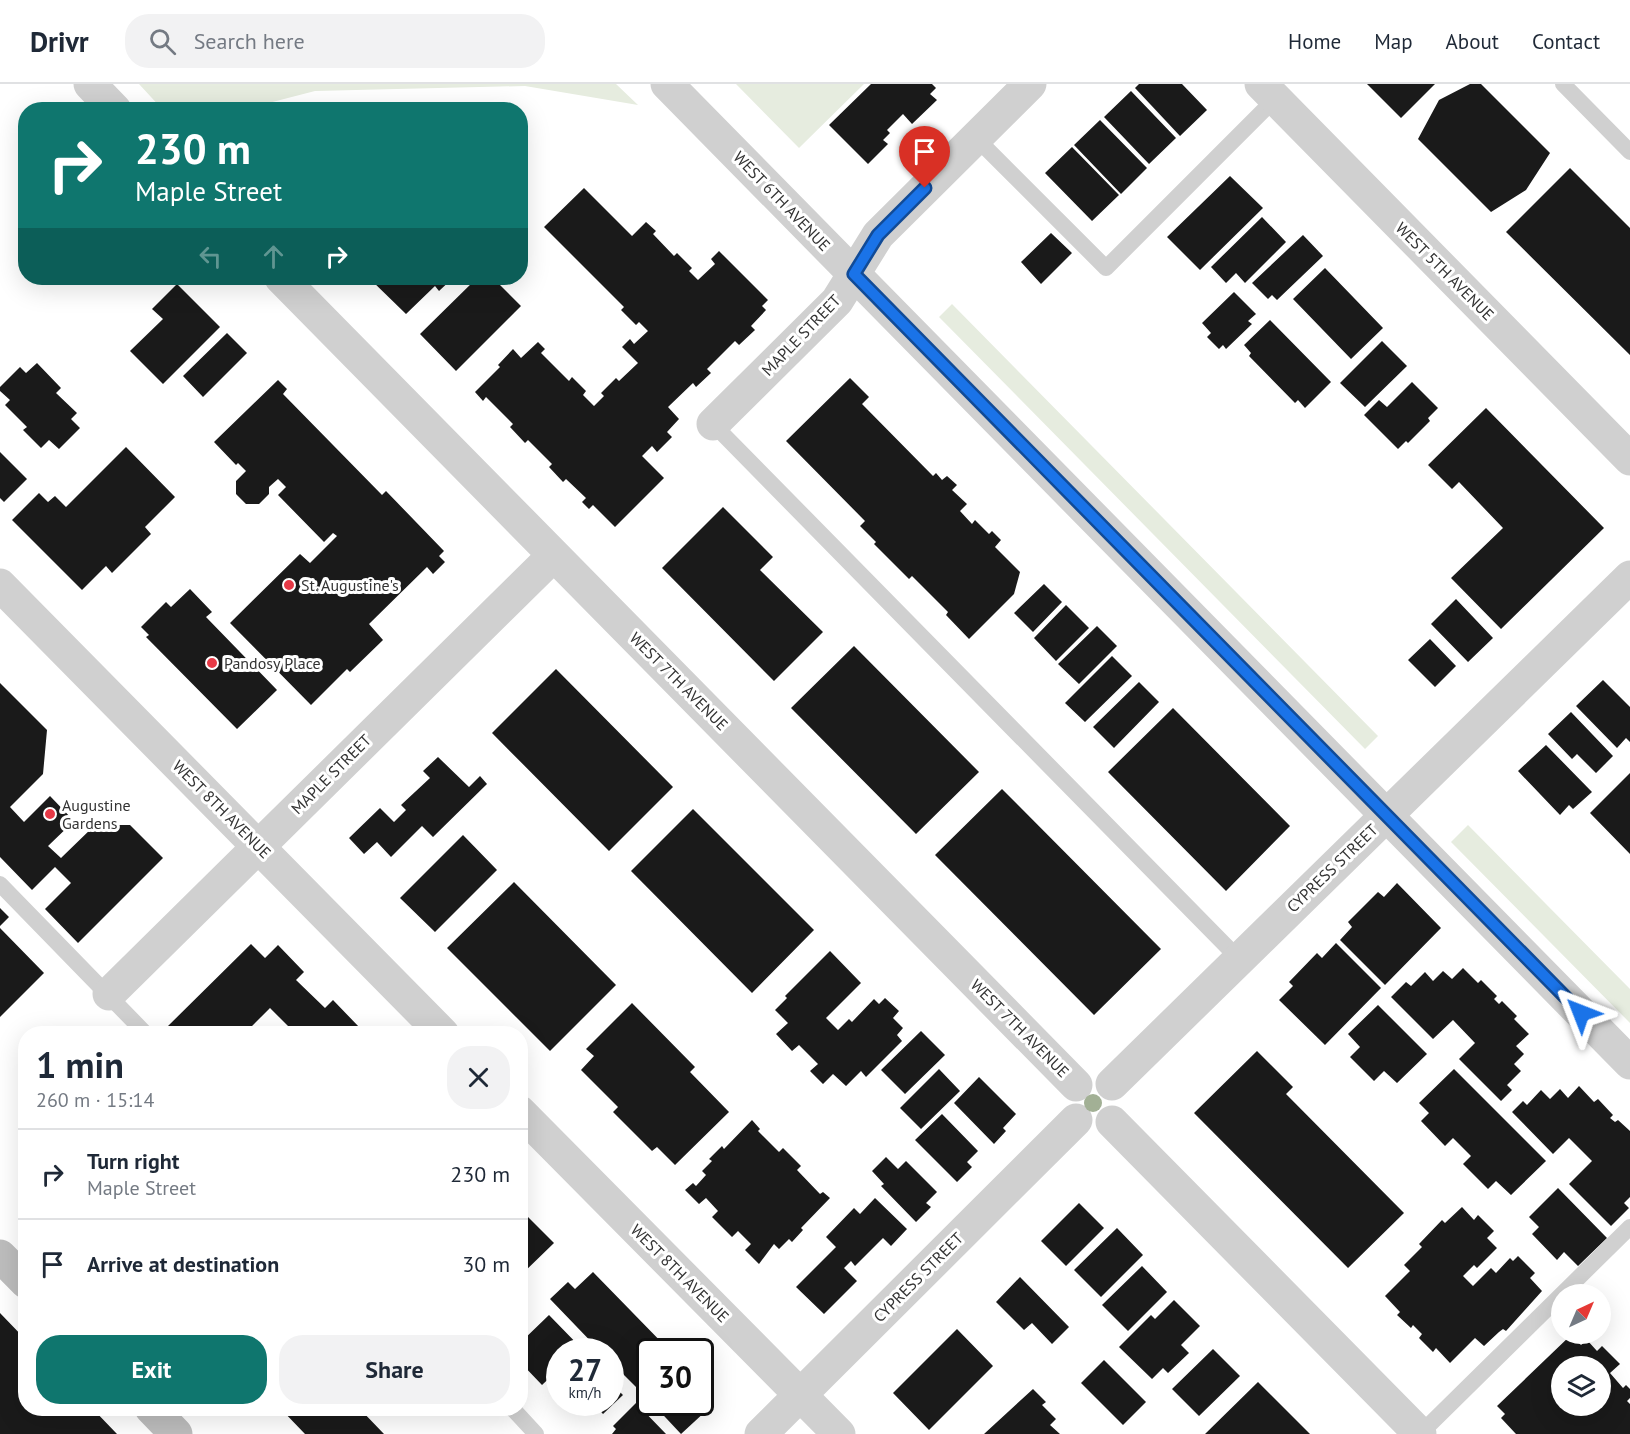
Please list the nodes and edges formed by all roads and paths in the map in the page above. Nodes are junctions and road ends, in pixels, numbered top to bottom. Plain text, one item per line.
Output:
1 (90, 84) edge
2 (667, 84) edge
3 (1030, 84) edge
4 (1563, 84) edge
5 (1268, 92) edge
6 (108, 102) edge
7 (976, 138) junction
8 (1630, 152) edge
9 (854, 274) junction
10 (288, 285) edge
11 (712, 424) joint
12 (1630, 459) edge
13 (554, 555) junction
14 (1630, 577) edge
15 (0, 585) edge
16 (1386, 815) junction
17 (259, 846) junction
18 (0, 884) edge
19 (1239, 959) junction
20 (109, 994) junction
21 (139, 1026) edge
22 (435, 1026) edge
23 (1630, 1063) edge
24 (1112, 1083) junction
25 (1076, 1086) junction
26 (528, 1120) edge
27 (1076, 1120) junction
28 (1112, 1122) junction
29 (1630, 1227) edge
30 (0, 1256) edge
31 (18, 1274) edge
32 (801, 1395) junction
33 (159, 1416) edge
34 (519, 1416) edge
35 (176, 1434) edge
36 (536, 1434) edge
37 (760, 1434) edge
38 (839, 1434) edge
39 (1420, 1434) edge

1 - 6 street
2 - 9 street, WEST 6TH AVENUE
3 - 7 street, MAPLE STREET
4 - 8 lane
5 - 7 lane
5 - 12 street, WEST 5TH AVENUE
7 - 9 street, MAPLE STREET
9 - 11 street, MAPLE STREET
9 - 16 street, WEST 6TH AVENUE
10 - 13 street, WEST 7TH AVENUE
11 - 19 lane
13 - 17 street, MAPLE STREET
13 - 25 street, WEST 7TH AVENUE
14 - 16 street, CYPRESS STREET
15 - 17 street, WEST 8TH AVENUE
16 - 19 street, CYPRESS STREET
16 - 23 street, WEST 6TH AVENUE
17 - 20 street, MAPLE STREET
17 - 22 street, WEST 8TH AVENUE
18 - 20 lane
19 - 24 street, CYPRESS STREET
20 - 21 lane
24 - 25 street
24 - 28 street
25 - 27 street
26 - 32 street, WEST 8TH AVENUE
27 - 28 street
27 - 32 street, CYPRESS STREET
28 - 39 street
29 - 39 lane
30 - 31 main road
32 - 37 street, CYPRESS STREET
32 - 38 street, WEST 8TH AVENUE
33 - 35 main road
34 - 36 lane

